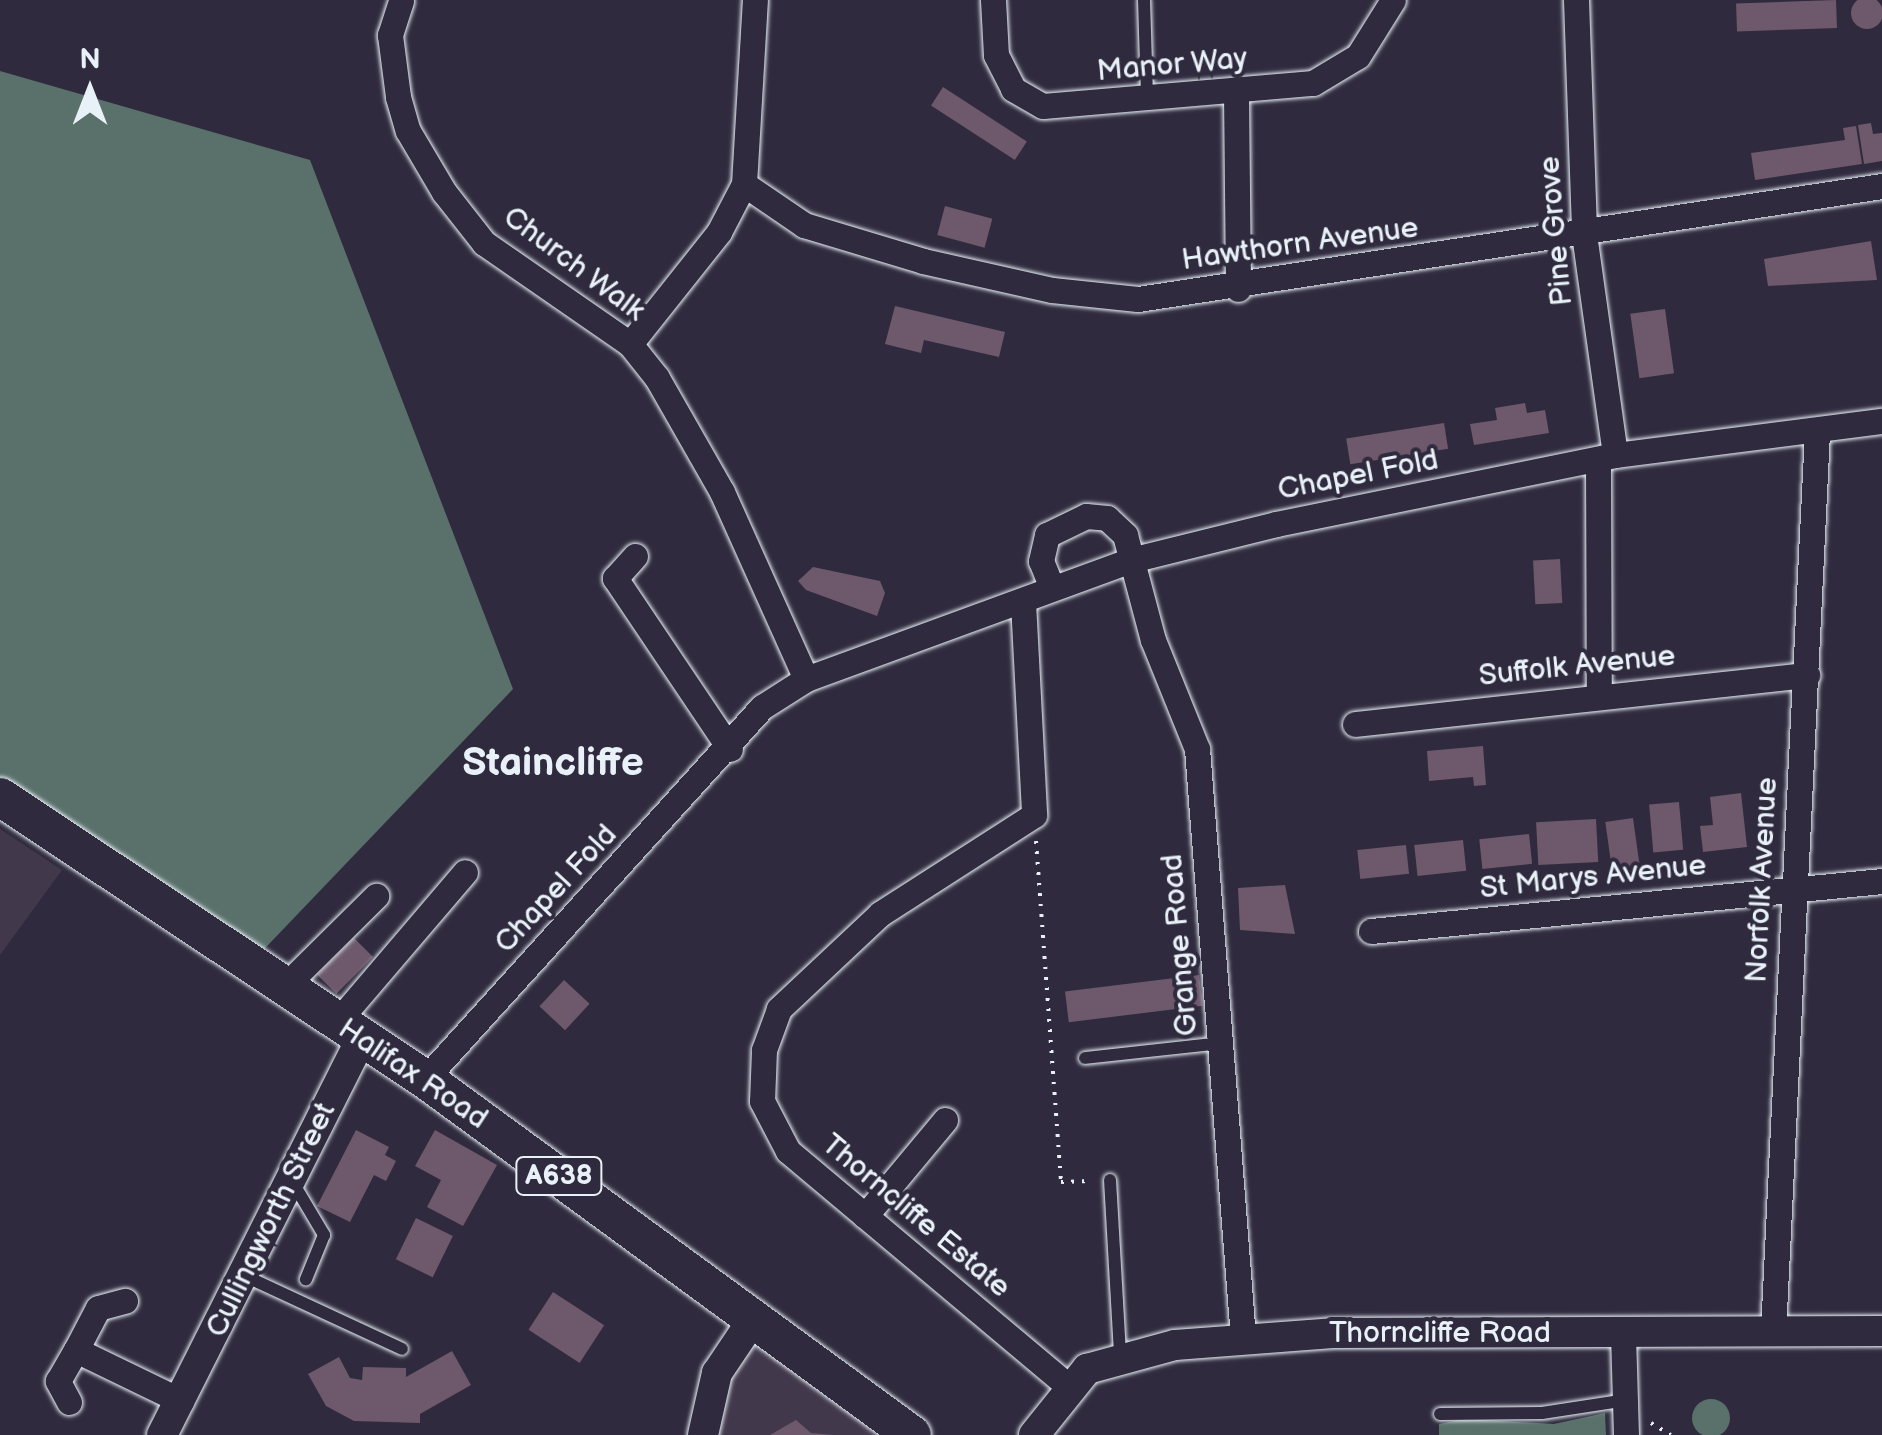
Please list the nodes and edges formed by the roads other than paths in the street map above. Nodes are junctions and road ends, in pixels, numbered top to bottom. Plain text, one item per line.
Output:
1 (401, 0) edge
2 (755, 0) edge
3 (993, 0) edge
4 (1144, 0) edge
5 (1393, 0) edge
6 (1576, 0) edge
7 (1236, 94) junction
8 (1148, 101) junction
9 (744, 184) junction
10 (1882, 186) edge
11 (1584, 234) junction
12 (1238, 289) junction
13 (630, 344) junction
14 (1882, 422) edge
15 (1817, 432) junction
16 (1606, 457) junction
17 (636, 556) dead end
18 (1131, 560) junction
19 (1052, 588) junction
20 (1023, 602) junction
21 (1806, 675) junction
22 (806, 680) junction
23 (1599, 694) junction
24 (1354, 724) dead end
25 (730, 749) junction
26 (0, 797) edge
27 (465, 872) dead end
28 (1882, 881) edge
29 (1792, 890) junction
30 (376, 896) dead end
31 (1371, 931) dead end
32 (286, 985) junction
33 (349, 1030) junction
34 (1220, 1043) junction
35 (1085, 1058) dead end
36 (425, 1079) junction
37 (945, 1120) dead end
38 (291, 1178) junction
39 (1110, 1180) road end
40 (865, 1216) junction
41 (242, 1274) junction
42 (306, 1279) dead end
43 (125, 1301) dead end
44 (754, 1318) junction
45 (1882, 1331) edge
46 (1773, 1332) junction
47 (1623, 1334) junction
48 (1244, 1337) junction
49 (402, 1349) dead end
50 (76, 1350) junction
51 (1120, 1356) junction
52 (1068, 1386) junction
53 (181, 1401) junction
54 (1620, 1401) junction
55 (68, 1402) dead end
56 (1440, 1414) dead end
57 (162, 1435) edge
58 (703, 1435) edge
59 (912, 1435) edge
60 (1034, 1435) edge
61 (1626, 1435) edge

1 - 13 street, Church Walk
2 - 9 street
3 - 8 street, Manor Way
4 - 8 lane
5 - 7 street, Manor Way
6 - 11 street, Pine Grove
7 - 8 street, Manor Way
7 - 12 street
9 - 12 street, Hawthorn Avenue
9 - 13 street
10 - 11 street, Hawthorn Avenue
11 - 12 street, Hawthorn Avenue
11 - 16 street, Pine Grove
13 - 22 street, Church Walk
14 - 15 street, Chapel Fold
15 - 16 street, Chapel Fold
15 - 21 street, Norfolk Avenue
16 - 18 street, Chapel Fold
16 - 23 street, Pine Grove
17 - 25 street
18 - 19 street, Chapel Fold
18 - 19 street
18 - 34 street, Grange Road
19 - 20 street, Chapel Fold
20 - 22 street, Chapel Fold
20 - 40 street, Thorncliffe Estate
21 - 23 street, Suffolk Avenue
21 - 29 street, Norfolk Avenue
22 - 25 street, Chapel Fold
23 - 24 street, Suffolk Avenue
25 - 36 street, Chapel Fold
26 - 32 main road, Halifax Road / A638
27 - 33 street
28 - 29 street, St Marys Avenue
29 - 31 street, St Marys Avenue
29 - 46 street, Norfolk Avenue
30 - 32 street
32 - 33 main road, Halifax Road / A638
33 - 36 main road, Halifax Road / A638
33 - 38 street, Cullingworth Street
34 - 35 lane
34 - 48 street, Grange Road
36 - 44 main road, Halifax Road / A638
37 - 40 street
38 - 41 street, Cullingworth Street
38 - 42 lane
39 - 51 lane
40 - 52 street, Thorncliffe Estate
41 - 49 lane
41 - 53 street, Cullingworth Street
43 - 50 street
44 - 58 street
44 - 59 main road, Halifax Road / A638
45 - 46 street, Thorncliffe Road
46 - 47 street, Thorncliffe Road
47 - 48 street, Thorncliffe Road
47 - 54 street
48 - 51 street, Thorncliffe Road
50 - 53 street
50 - 55 street
51 - 52 street, Thorncliffe Road
52 - 60 street, Thorncliffe Road
53 - 57 street, Cullingworth Street
54 - 56 lane
54 - 61 street

